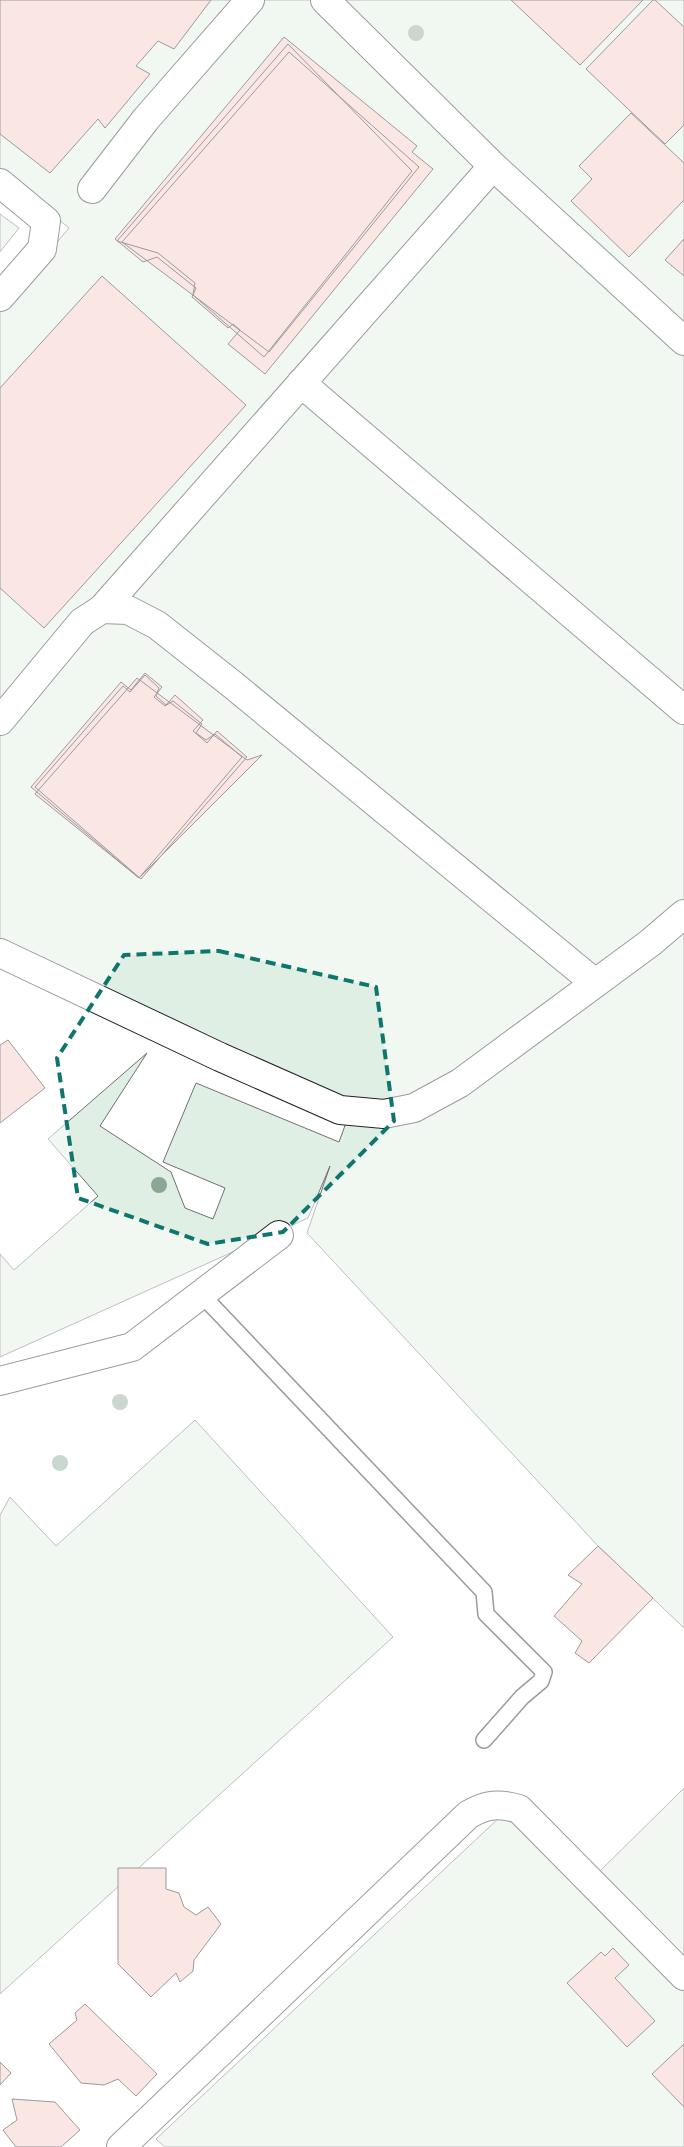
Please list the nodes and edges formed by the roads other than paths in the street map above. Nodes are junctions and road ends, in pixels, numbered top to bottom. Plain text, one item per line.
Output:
1 (250, 0) edge
2 (326, 0) edge
3 (493, 166) junction
4 (0, 183) edge
5 (92, 189) dead end
6 (0, 297) edge
7 (684, 341) edge
8 (301, 383) junction
9 (102, 609) junction
10 (684, 710) edge
11 (0, 721) edge
12 (684, 914) edge
13 (0, 952) edge
14 (595, 983) junction
15 (279, 1235) dead end
16 (201, 1294) junction
17 (0, 1381) edge
18 (484, 1740) dead end
19 (684, 1976) edge
20 (121, 2147) edge

1 - 5 street
2 - 3 street
3 - 7 street
3 - 8 street
4 - 6 street
8 - 9 street
8 - 10 street
9 - 11 street
9 - 14 street
12 - 14 street
13 - 14 street
15 - 16 street
16 - 17 street
16 - 18 lane
19 - 20 street

